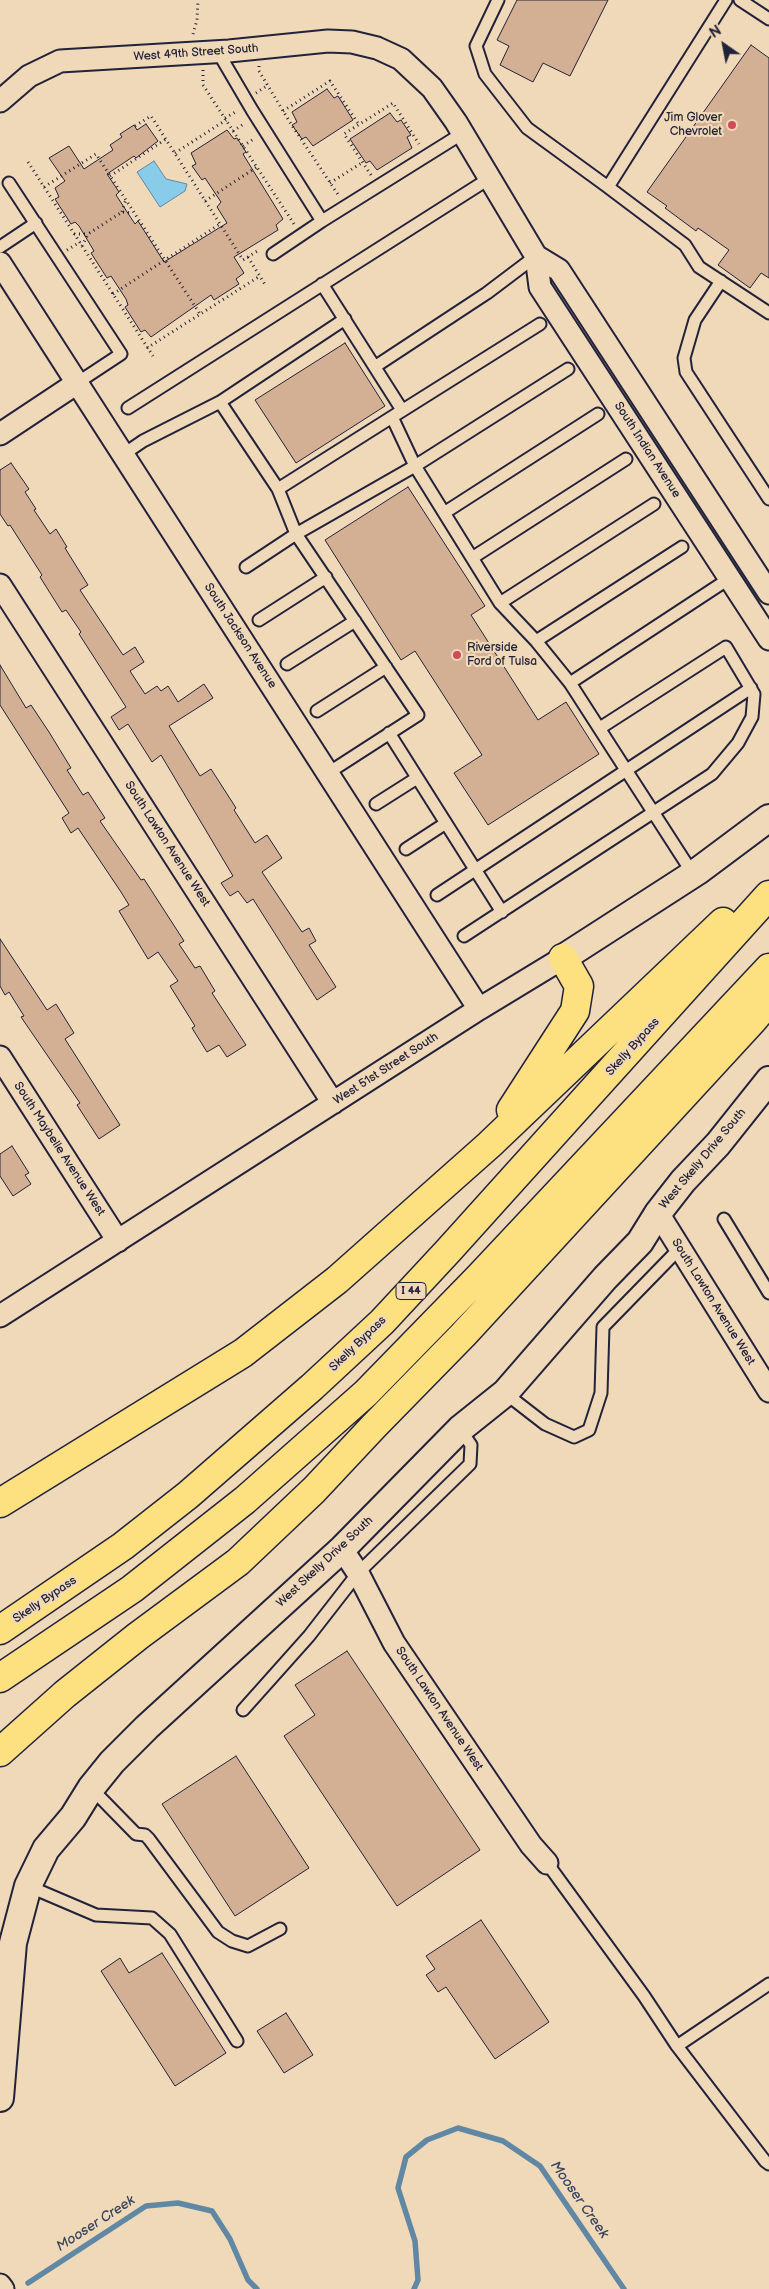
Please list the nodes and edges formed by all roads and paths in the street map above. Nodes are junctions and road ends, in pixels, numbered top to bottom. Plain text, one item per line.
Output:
1 (198, 0) edge
2 (498, 0) edge
3 (726, 0) edge
4 (740, 0) edge
5 (769, 19) edge
6 (218, 52) junction
7 (401, 59) joint
8 (198, 61) junction
9 (259, 66) dead end
10 (0, 101) edge
11 (283, 111) junction
12 (226, 120) junction
13 (359, 125) junction
14 (135, 126) dead end
15 (463, 133) junction
16 (166, 139) junction
17 (420, 145) dead end
18 (175, 153) junction
19 (28, 162) dead end
20 (363, 162) junction
21 (257, 167) junction
22 (110, 176) junction
23 (372, 176) dead end
24 (490, 178) junction
25 (9, 183) dead end
26 (330, 183) junction
27 (44, 187) junction
28 (608, 187) junction
29 (339, 197) dead end
30 (126, 200) junction
31 (205, 201) junction
32 (122, 212) junction
33 (134, 213) junction
34 (322, 221) junction
35 (36, 223) junction
36 (220, 224) junction
37 (296, 228) dead end
38 (74, 234) junction
39 (88, 234) junction
40 (81, 244) junction
41 (0, 247) edge
42 (65, 251) dead end
43 (268, 251) joint
44 (536, 256) junction
45 (248, 257) junction
46 (165, 261) junction
47 (0, 264) edge
48 (260, 276) junction
49 (721, 281) junction
50 (322, 284) junction
51 (266, 286) dead end
52 (113, 294) junction
53 (769, 313) edge
54 (200, 314) junction
55 (345, 319) junction
56 (540, 324) dead end
57 (147, 348) junction
58 (153, 356) dead end
59 (376, 366) junction
60 (568, 369) dead end
61 (77, 383) junction
62 (220, 402) junction
63 (128, 408) dead end
64 (402, 410) junction
65 (598, 414) dead end
66 (392, 417) junction
67 (0, 434) edge
68 (124, 454) junction
69 (626, 459) dead end
70 (414, 466) junction
71 (278, 489) junction
72 (769, 499) edge
73 (654, 504) dead end
74 (444, 513) junction
75 (296, 534) junction
76 (682, 547) dead end
77 (472, 558) junction
78 (750, 564) junction
79 (246, 567) dead end
80 (326, 577) junction
81 (730, 578) junction
82 (0, 586) edge
83 (769, 593) edge
84 (500, 603) junction
85 (259, 620) dead end
86 (355, 621) junction
87 (769, 639) edge
88 (536, 641) junction
89 (287, 664) dead end
90 (386, 667) junction
91 (570, 683) junction
92 (751, 688) junction
93 (317, 711) dead end
94 (600, 728) junction
95 (389, 733) junction
96 (627, 770) junction
97 (328, 773) junction
98 (417, 778) junction
99 (376, 804) dead end
100 (654, 813) junction
101 (769, 818) edge
102 (446, 823) junction
103 (406, 849) dead end
104 (476, 870) junction
105 (693, 874) junction
106 (769, 880) edge
107 (437, 895) dead end
108 (769, 895) edge
109 (502, 912) junction
110 (464, 936) dead end
111 (563, 958) junction
112 (769, 968) edge
113 (479, 1009) junction
114 (764, 1012) edge
115 (0, 1057) edge
116 (769, 1080) edge
117 (333, 1103) junction
118 (489, 1145) junction
119 (658, 1213) junction
120 (724, 1220) dead end
121 (118, 1241) junction
122 (679, 1249) junction
123 (769, 1293) edge
124 (0, 1316) edge
125 (769, 1391) edge
126 (505, 1393) junction
127 (460, 1429) junction
128 (0, 1503) edge
129 (342, 1549) junction
130 (358, 1573) junction
131 (0, 1630) edge
132 (0, 1678) edge
133 (243, 1710) dead end
134 (0, 1752) edge
135 (91, 1788) junction
136 (547, 1863) joint
137 (28, 1886) junction
138 (280, 1929) dead end
139 (769, 1984) edge
140 (238, 2041) dead end
141 (677, 2046) junction
142 (0, 2098) edge
143 (769, 2164) edge
144 (0, 2285) edge
145 (3, 2289) edge

1 - 8 path
2 - 28 lane
3 - 28 lane
4 - 5 lane
6 - 7 street, West 49th Street South
6 - 8 street, West 49th Street South
6 - 34 lane
7 - 15 street, South Indian Avenue
8 - 10 street, West 49th Street South
8 - 12 path
9 - 11 path
11 - 13 path
11 - 26 path
12 - 18 path
12 - 21 path
13 - 17 path
13 - 20 path
14 - 16 path
15 - 24 street, South Indian Avenue
15 - 34 lane
16 - 18 path
16 - 22 path
18 - 31 path
19 - 27 path
20 - 23 path
20 - 26 path
21 - 31 path
21 - 37 path
22 - 27 path
22 - 30 path
24 - 44 street, South Indian Avenue
24 - 50 lane
25 - 35 lane
26 - 29 path
27 - 38 path
28 - 49 lane
30 - 32 path
30 - 33 path
31 - 36 path
32 - 33 path
32 - 39 path
33 - 46 path
34 - 43 lane
35 - 41 lane
35 - 61 lane
36 - 45 path
36 - 46 path
38 - 39 path
38 - 40 path
39 - 40 path
40 - 42 path
40 - 52 path
43 - 45 path
44 - 59 lane
44 - 78 street, South Indian Avenue
44 - 81 street, South Indian Avenue
45 - 48 path
46 - 52 path
46 - 54 path
47 - 61 street, South Jackson Avenue
48 - 51 path
48 - 54 path
49 - 53 lane
49 - 72 lane
50 - 55 lane
50 - 63 lane
52 - 57 path
54 - 57 path
55 - 59 lane
55 - 62 lane
56 - 64 lane
57 - 58 path
59 - 64 lane
60 - 70 lane
61 - 67 street
61 - 68 street, South Jackson Avenue
62 - 68 lane
62 - 71 lane
64 - 66 lane
65 - 74 lane
66 - 70 lane
66 - 71 lane
68 - 97 street, South Jackson Avenue
69 - 77 lane
70 - 74 lane
70 - 75 lane
71 - 75 lane
73 - 84 lane
74 - 77 lane
75 - 79 lane
75 - 80 lane
76 - 88 lane
77 - 84 lane
78 - 81 street
78 - 83 street, South Indian Avenue
80 - 85 lane
80 - 86 lane
81 - 87 street, South Indian Avenue
81 - 91 lane
82 - 117 street, South Lawton Avenue West
84 - 88 lane
86 - 89 lane
86 - 90 lane
88 - 91 lane
90 - 93 lane
90 - 95 lane
91 - 94 lane
92 - 94 lane
92 - 96 lane
92 - 100 lane
94 - 96 lane
95 - 97 lane
95 - 98 lane
96 - 100 lane
96 - 104 lane
97 - 113 street, South Jackson Avenue
98 - 99 lane
98 - 102 lane
100 - 105 lane
100 - 109 lane
101 - 105 street, West 51st Street South
102 - 103 lane
102 - 104 lane
104 - 107 lane
104 - 109 lane
105 - 111 street, West 51st Street South
106 - 118 highway
108 - 131 highway, Skelly Bypass / I 44
109 - 110 lane
111 - 113 street, West 51st Street South
111 - 118 highway
112 - 132 highway
113 - 117 street, West 51st Street South
114 - 134 highway
115 - 121 street, South Maybelle Avenue West
116 - 119 street, West Skelly Drive South
117 - 121 street, West 51st Street South
118 - 128 highway
119 - 122 street, South Lawton Avenue West
119 - 126 street, West Skelly Drive South
120 - 123 lane
121 - 124 street, West 51st Street South
122 - 125 street, South Lawton Avenue West
122 - 126 lane
126 - 127 street, West Skelly Drive South
127 - 129 street, West Skelly Drive South
127 - 130 lane
129 - 130 street, South Lawton Avenue West
129 - 135 street, West Skelly Drive South
130 - 133 lane
130 - 136 street, South Lawton Avenue West
135 - 137 street, West Skelly Drive South
135 - 138 lane
136 - 141 lane
137 - 140 lane
137 - 142 street, West Skelly Drive South
139 - 141 lane
141 - 143 lane
144 - 145 street

